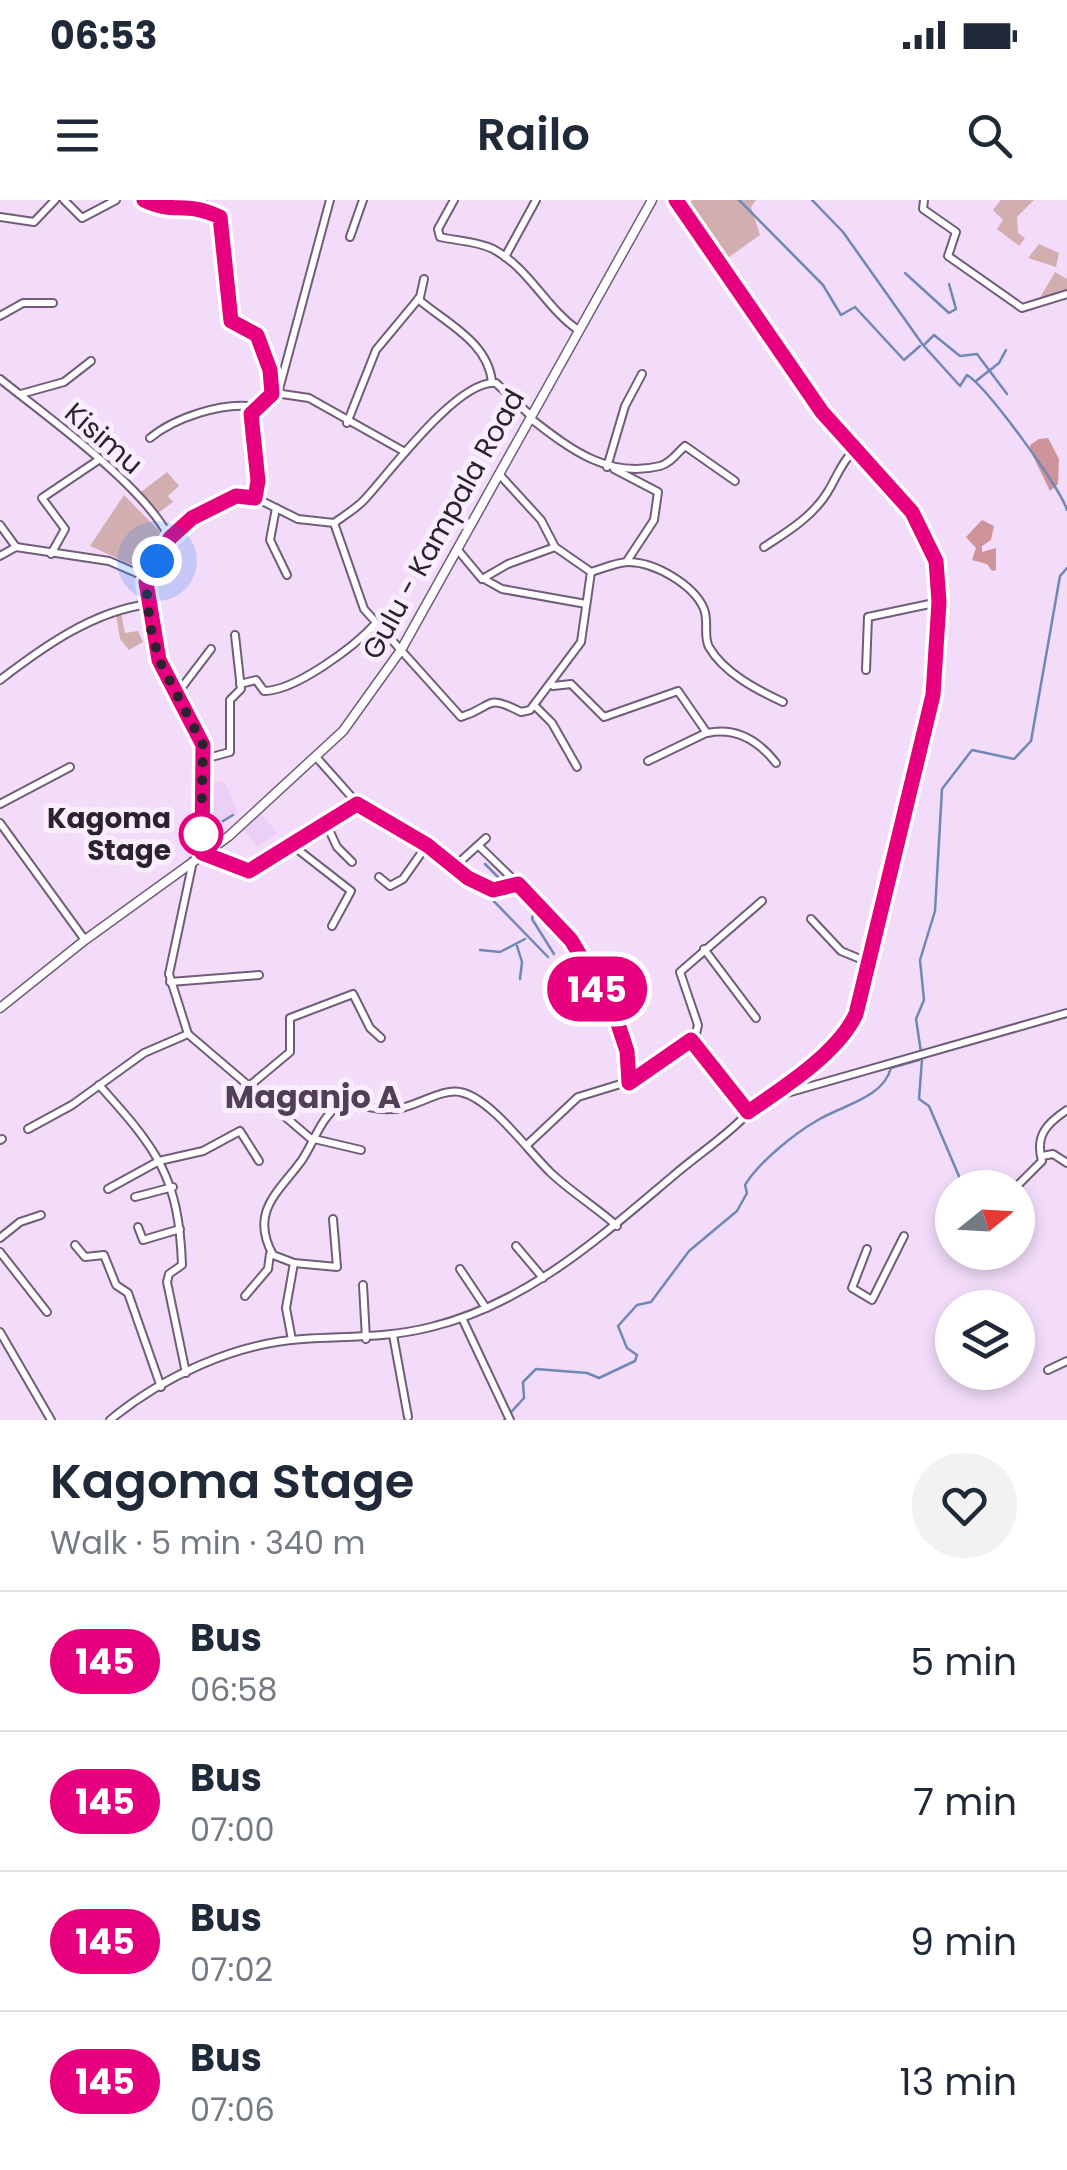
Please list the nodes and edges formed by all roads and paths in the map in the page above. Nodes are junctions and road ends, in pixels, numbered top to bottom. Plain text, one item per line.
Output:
1 (55, 200) edge
2 (64, 200) edge
3 (116, 200) edge
4 (144, 200) edge
5 (330, 200) edge
6 (363, 200) edge
7 (454, 200) edge
8 (536, 200) edge
9 (652, 200) edge
10 (676, 200) edge
11 (924, 200) edge
12 (200, 202) edge
13 (0, 217) edge
14 (350, 237) dead end
15 (504, 257) junction
16 (424, 280) dead end
17 (1067, 294) edge
18 (418, 299) junction
19 (53, 303) dead end
20 (0, 316) edge
21 (578, 330) junction
22 (90, 361) dead end
23 (642, 374) dead end
24 (0, 379) edge
25 (492, 382) junction
26 (275, 393) junction
27 (20, 395) junction
28 (255, 407) junction
29 (529, 416) junction
30 (348, 423) junction
31 (150, 438) dead end
32 (854, 451) junction
33 (405, 452) junction
34 (98, 461) junction
35 (610, 468) junction
36 (499, 474) junction
37 (734, 480) dead end
38 (255, 498) junction
39 (276, 508) junction
40 (334, 523) junction
41 (0, 524) edge
42 (170, 538) junction
43 (16, 546) junction
44 (555, 546) junction
45 (764, 547) dead end
46 (456, 549) junction
47 (51, 554) junction
48 (0, 556) edge
49 (627, 562) junction
50 (591, 572) junction
51 (288, 575) dead end
52 (148, 578) junction
53 (484, 578) junction
54 (939, 602) junction
55 (148, 604) junction
56 (586, 604) junction
57 (375, 624) junction
58 (235, 635) dead end
59 (211, 649) dead end
60 (402, 650) junction
61 (866, 670) dead end
62 (0, 680) edge
63 (240, 684) junction
64 (552, 686) junction
65 (176, 695) junction
66 (783, 702) dead end
67 (534, 705) junction
68 (708, 733) junction
69 (317, 758) junction
70 (204, 759) junction
71 (648, 761) dead end
72 (776, 763) dead end
73 (70, 766) dead end
74 (577, 767) dead end
75 (0, 804) edge
76 (357, 804) junction
77 (325, 821) junction
78 (0, 823) edge
79 (486, 838) dead end
80 (292, 845) junction
81 (427, 845) junction
82 (479, 846) junction
83 (199, 854) junction
84 (352, 862) dead end
85 (454, 867) junction
86 (379, 877) dead end
87 (518, 884) junction
88 (762, 901) dead end
89 (811, 919) dead end
90 (332, 926) dead end
91 (85, 940) junction
92 (704, 949) junction
93 (870, 963) junction
94 (259, 975) dead end
95 (170, 982) junction
96 (0, 1008) edge
97 (1067, 1013) edge
98 (756, 1018) dead end
99 (188, 1034) junction
100 (381, 1038) dead end
101 (691, 1040) junction
102 (629, 1083) junction
103 (99, 1085) junction
104 (248, 1087) junction
105 (782, 1092) junction
106 (1067, 1110) edge
107 (748, 1112) junction
108 (28, 1129) dead end
109 (310, 1138) junction
110 (528, 1144) junction
111 (361, 1150) dead end
112 (1042, 1156) junction
113 (159, 1161) junction
114 (259, 1161) dead end
115 (1067, 1163) edge
116 (1030, 1170) edge
117 (173, 1187) junction
118 (108, 1188) dead end
119 (136, 1197) dead end
120 (41, 1215) dead end
121 (332, 1219) dead end
122 (138, 1226) dead end
123 (617, 1226) junction
124 (180, 1229) junction
125 (904, 1236) dead end
126 (0, 1238) edge
127 (75, 1245) dead end
128 (516, 1246) dead end
129 (269, 1248) junction
130 (867, 1248) dead end
131 (0, 1252) edge
132 (294, 1262) junction
133 (460, 1269) dead end
134 (543, 1278) junction
135 (363, 1285) dead end
136 (245, 1296) dead end
137 (486, 1308) junction
138 (47, 1312) dead end
139 (462, 1318) junction
140 (0, 1332) edge
141 (394, 1335) junction
142 (366, 1339) junction
143 (292, 1340) junction
144 (1067, 1360) edge
145 (1048, 1370) dead end
146 (186, 1373) junction
147 (160, 1386) junction
148 (120, 1411) junction
149 (408, 1417) dead end
150 (508, 1417) edge
151 (51, 1420) edge
152 (110, 1420) edge
153 (130, 1420) edge

1 - 13 street
2 - 3 street
4 - 12 street
5 - 26 street
6 - 14 street
7 - 15 street
8 - 15 street
9 - 21 main road, Gulu - Kampala Road
10 - 32 street
11 - 17 street
12 - 26 street
15 - 21 street
16 - 18 street
18 - 25 street
18 - 30 street
19 - 20 street
21 - 29 main road, Gulu - Kampala Road
22 - 27 street
23 - 35 street
24 - 27 street, Kisimu
25 - 29 street
25 - 33 street
26 - 28 street
26 - 30 street
27 - 34 street, Kisimu
28 - 31 street
28 - 38 street
29 - 35 street
29 - 36 main road, Gulu - Kampala Road
30 - 33 street
32 - 45 street
32 - 54 street
33 - 40 street
34 - 42 street, Kisimu
34 - 47 street
35 - 37 street
35 - 49 street
36 - 44 street
36 - 46 main road, Gulu - Kampala Road
38 - 39 street
38 - 42 street
39 - 40 street
39 - 51 street
40 - 57 street
41 - 43 street
42 - 52 street
43 - 47 street
43 - 48 street
44 - 50 street
44 - 53 street
46 - 53 street
46 - 60 main road, Gulu - Kampala Road
47 - 52 street
49 - 50 street
49 - 66 street
50 - 56 street
52 - 55 street
53 - 56 street
54 - 61 street
54 - 93 street
55 - 62 street
55 - 65 street
56 - 64 street
57 - 60 street
57 - 63 street
58 - 63 street
59 - 65 street
60 - 67 street
60 - 69 main road, Gulu - Kampala Road
63 - 70 street
64 - 67 street
64 - 68 street
65 - 70 street
67 - 74 street
68 - 71 street
68 - 72 street
69 - 76 street
69 - 83 main road, Gulu - Kampala Road
70 - 83 street
73 - 75 street
76 - 77 street
76 - 81 street
77 - 80 street
77 - 84 street
78 - 91 street
79 - 82 street
80 - 83 street
80 - 90 street
81 - 85 street
81 - 86 street
82 - 85 street
82 - 87 street
83 - 91 main road, Gulu - Kampala Road
83 - 95 street
85 - 87 street
87 - 102 street
88 - 92 street
89 - 93 street
91 - 96 main road, Gulu - Kampala Road
92 - 98 street
92 - 101 street
93 - 105 street
94 - 95 street
95 - 99 street
97 - 105 street
99 - 103 street
99 - 104 street
100 - 104 street
101 - 102 street
101 - 107 street
102 - 110 street
103 - 108 street
103 - 113 street
104 - 109 street
105 - 107 street
106 - 112 street
107 - 123 street
109 - 110 street
109 - 111 street
109 - 129 street
110 - 123 street
112 - 115 street
112 - 116 street
113 - 114 street
113 - 117 street
113 - 118 street
117 - 119 street
117 - 124 street
120 - 126 street
121 - 132 street
122 - 124 street
123 - 134 street
124 - 146 street
125 - 130 street
127 - 147 street
128 - 134 street
129 - 132 street
129 - 136 street
131 - 138 street
132 - 143 street
133 - 137 street
134 - 137 street
135 - 142 street
137 - 139 street
139 - 141 street
139 - 150 street
140 - 151 street
141 - 142 street
141 - 149 street
142 - 143 street
143 - 146 street
144 - 145 street
146 - 147 street
147 - 148 street
148 - 152 street
148 - 153 street

